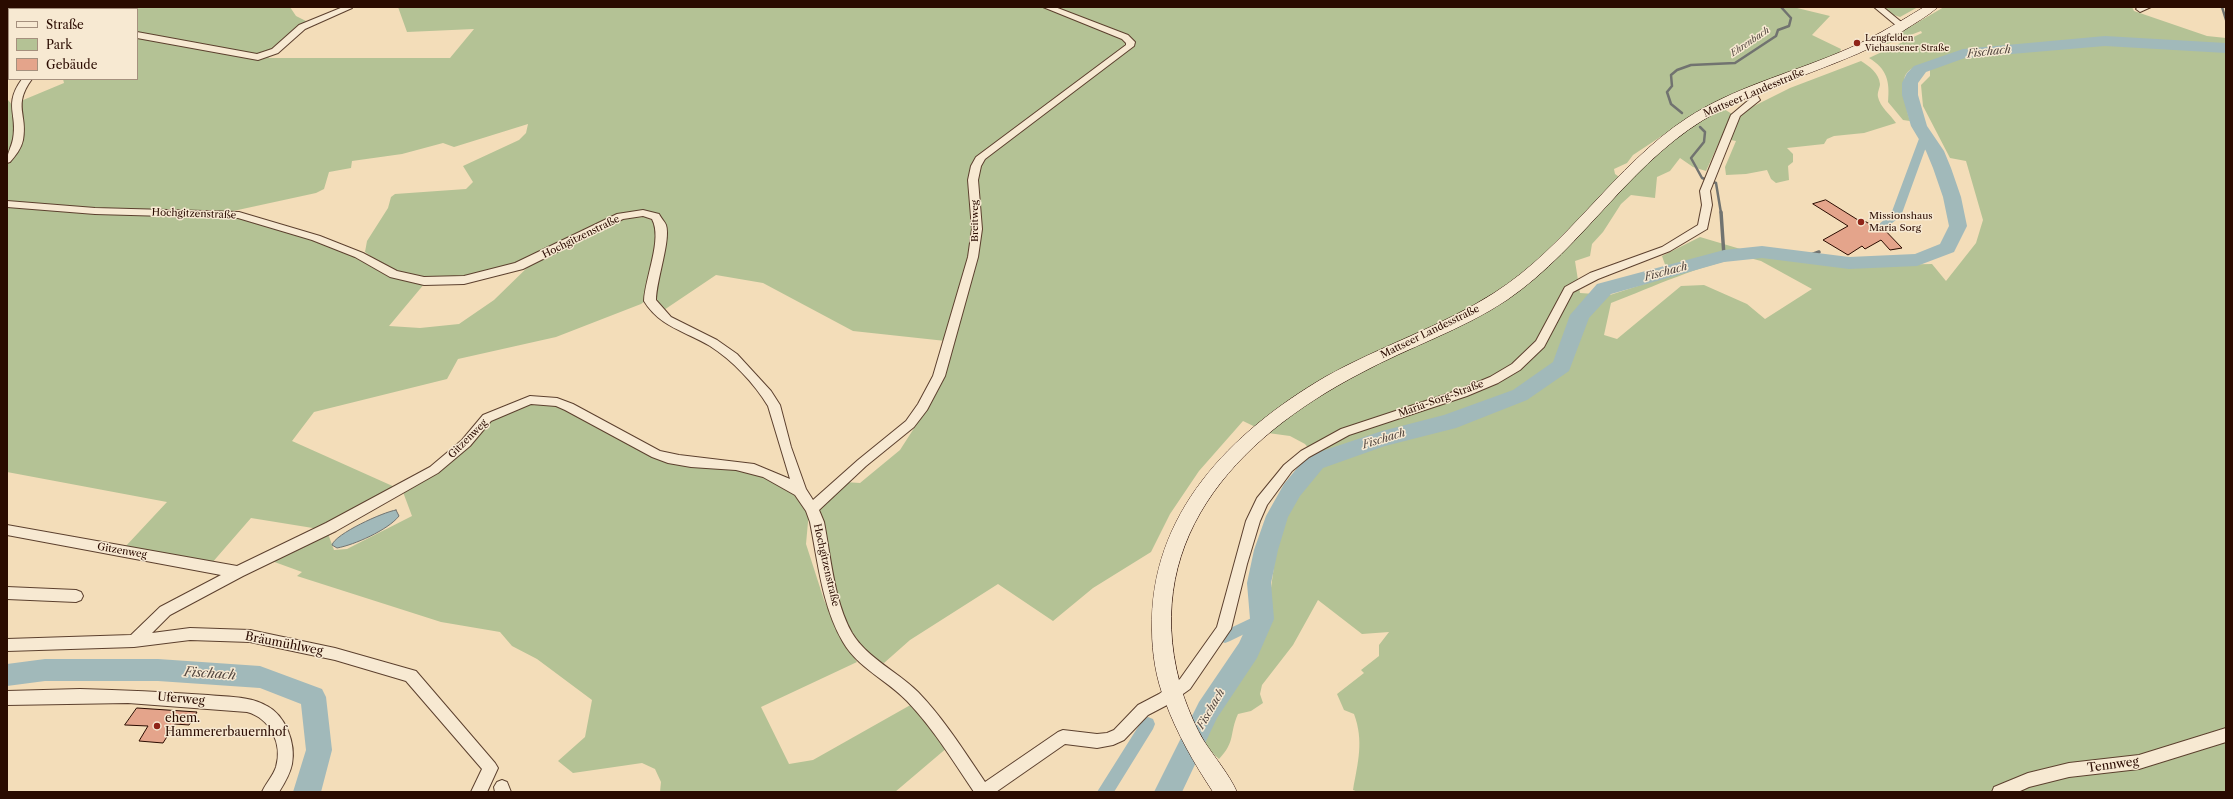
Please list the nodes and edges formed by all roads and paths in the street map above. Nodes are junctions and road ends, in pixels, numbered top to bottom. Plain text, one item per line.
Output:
1 (347, 7) edge
2 (1047, 7) edge
3 (1878, 7) edge
4 (1932, 7) edge
5 (1901, 25) junction
6 (138, 34) edge
7 (26, 80) edge
8 (1751, 92) junction
9 (7, 160) edge
10 (7, 204) edge
11 (800, 491) junction
12 (812, 509) junction
13 (7, 530) edge
14 (238, 572) junction
15 (7, 593) edge
16 (76, 596) dead end
17 (134, 641) junction
18 (7, 645) edge
19 (1172, 694) junction
20 (7, 698) edge
21 (2226, 735) edge
22 (270, 792) edge
23 (479, 792) edge
24 (983, 792) edge
25 (1226, 792) edge
26 (2000, 792) edge

1 - 6 street
2 - 12 street, Breitweg
3 - 5 street
4 - 5 main road, Mattseer Landesstraße
5 - 8 main road, Mattseer Landesstraße
7 - 9 street
8 - 19 main road, Mattseer Landesstraße
8 - 19 street, Maria-Sorg-Straße
10 - 11 street, Hochgitzenstraße
11 - 12 street, Hochgitzenstraße
11 - 14 street, Gitzenweg
12 - 24 street, Hochgitzenstraße
13 - 14 street, Gitzenweg
14 - 17 street, Gitzenweg
15 - 16 street
17 - 18 street, Bräumühlweg
17 - 23 street, Bräumühlweg
19 - 24 street
19 - 25 main road, Mattseer Landesstraße
20 - 22 street, Uferweg
21 - 26 street, Tennweg

